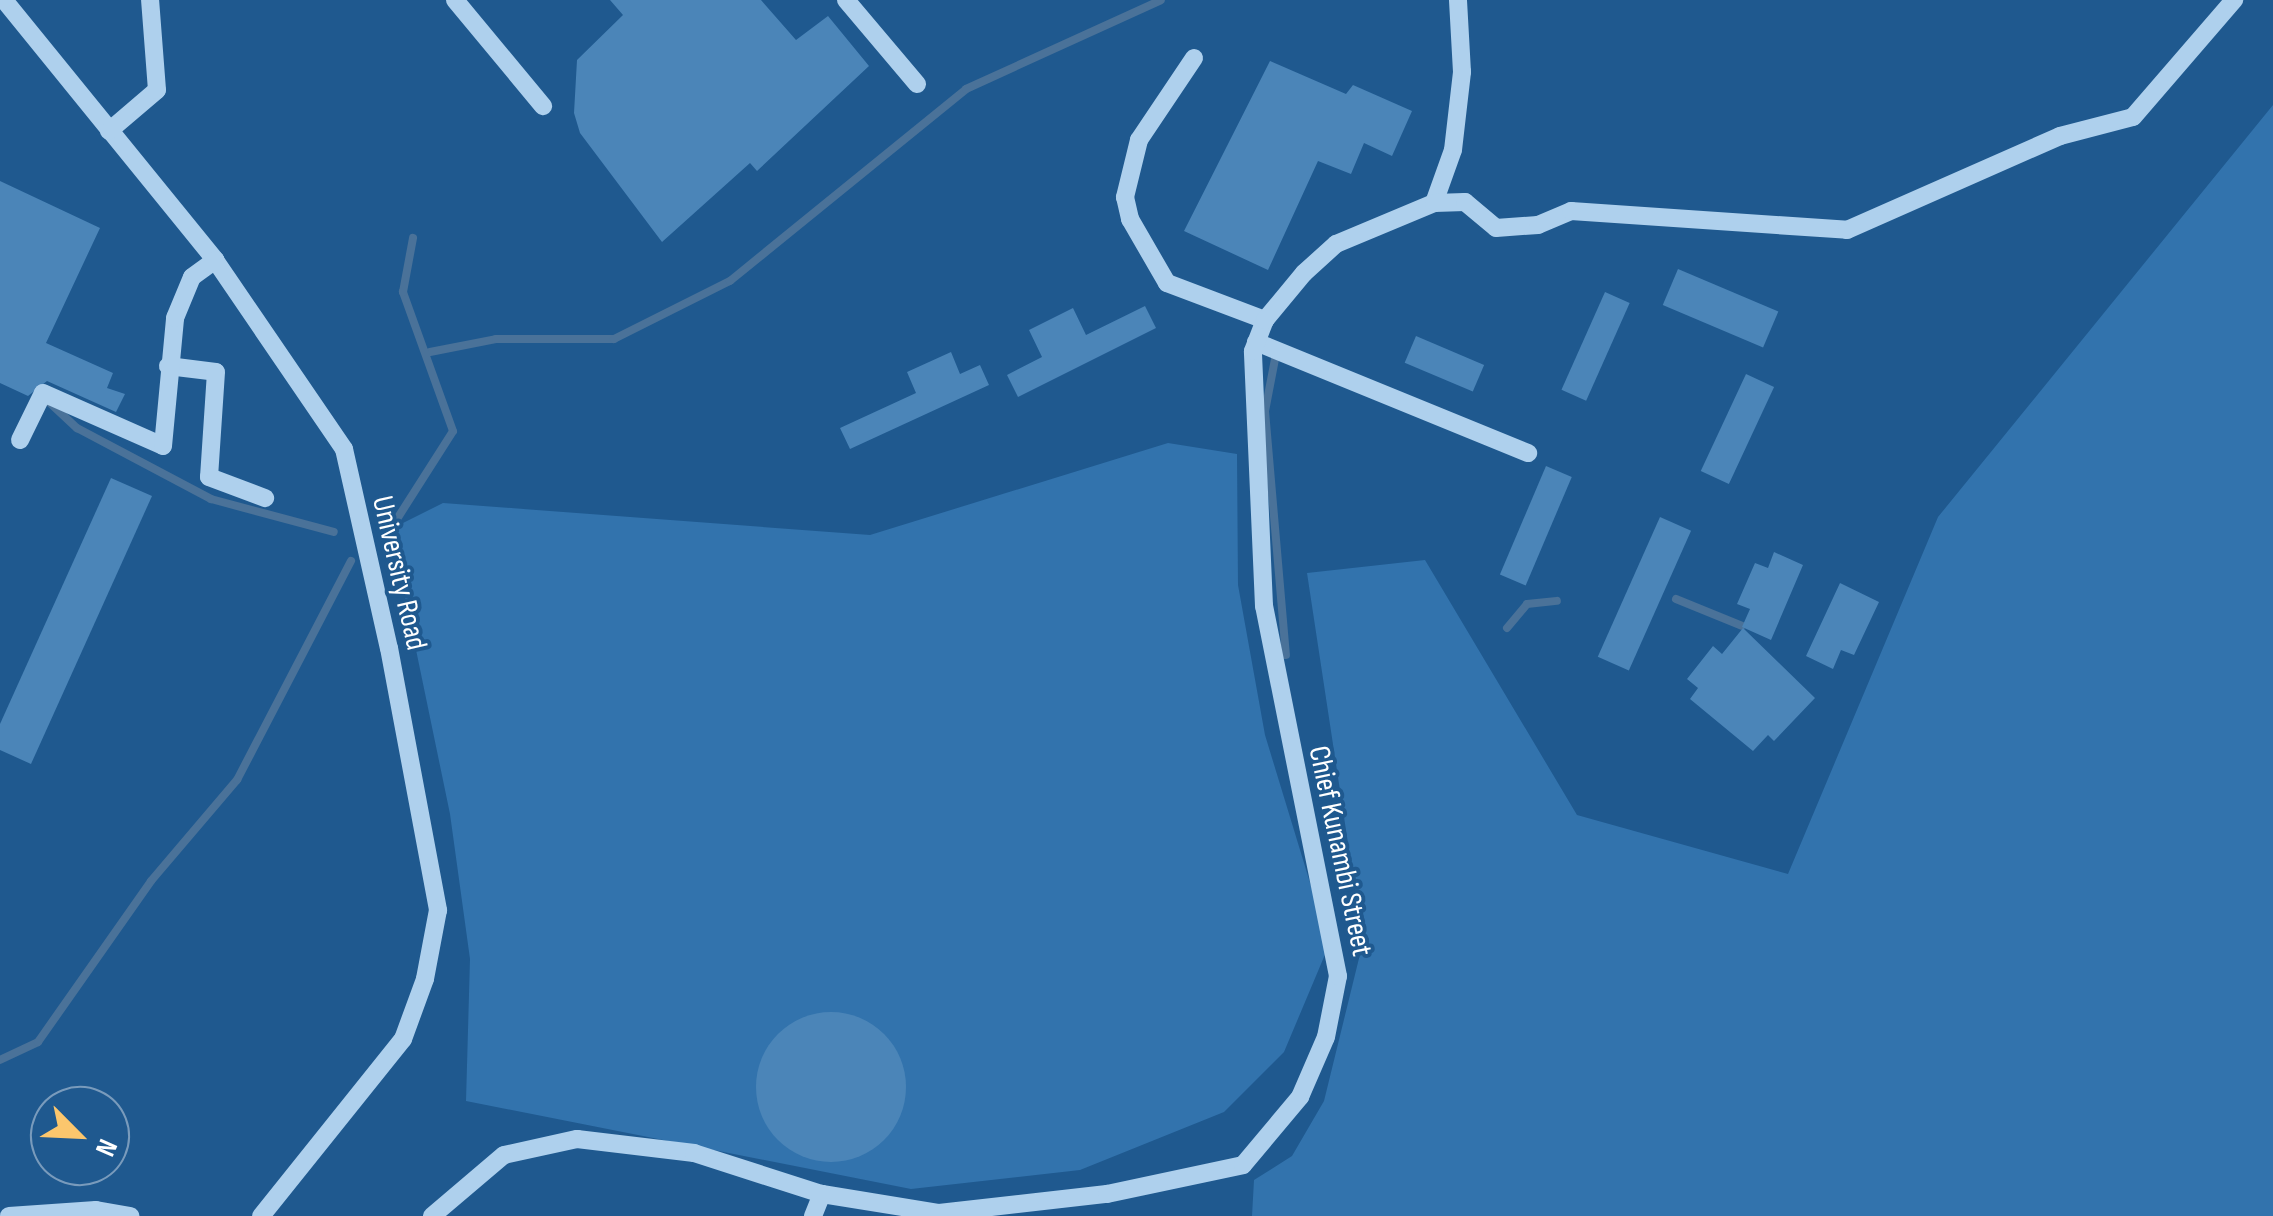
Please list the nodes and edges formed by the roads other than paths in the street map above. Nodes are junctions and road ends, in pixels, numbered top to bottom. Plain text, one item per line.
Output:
1 (4, 0) edge
2 (150, 0) edge
3 (455, 0) edge
4 (846, 0) edge
5 (1458, 0) edge
6 (2234, 0) edge
7 (1194, 58) dead end
8 (918, 84) dead end
9 (543, 106) dead end
10 (109, 131) junction
11 (1434, 204) junction
12 (215, 260) junction
13 (1264, 320) junction
14 (1256, 342) junction
15 (168, 366) junction
16 (20, 440) dead end
17 (1528, 454) dead end
18 (265, 498) dead end
19 (822, 1194) junction
20 (940, 1214) edge
21 (9, 1216) edge
22 (130, 1216) edge
23 (261, 1216) edge
24 (432, 1216) edge
25 (813, 1216) edge

1 - 10 street, University Road
2 - 10 street
3 - 9 street
4 - 8 street
5 - 11 street
6 - 11 street
7 - 13 street
10 - 12 street, University Road
11 - 13 street, Chief Kunambi Street
12 - 15 street
12 - 23 street, University Road
13 - 14 street, Chief Kunambi Street
14 - 17 street
14 - 20 street, Chief Kunambi Street
15 - 16 street
15 - 18 street
19 - 20 street, Chief Kunambi Street
19 - 24 street, Chief Kunambi Street
19 - 25 street
21 - 22 street

